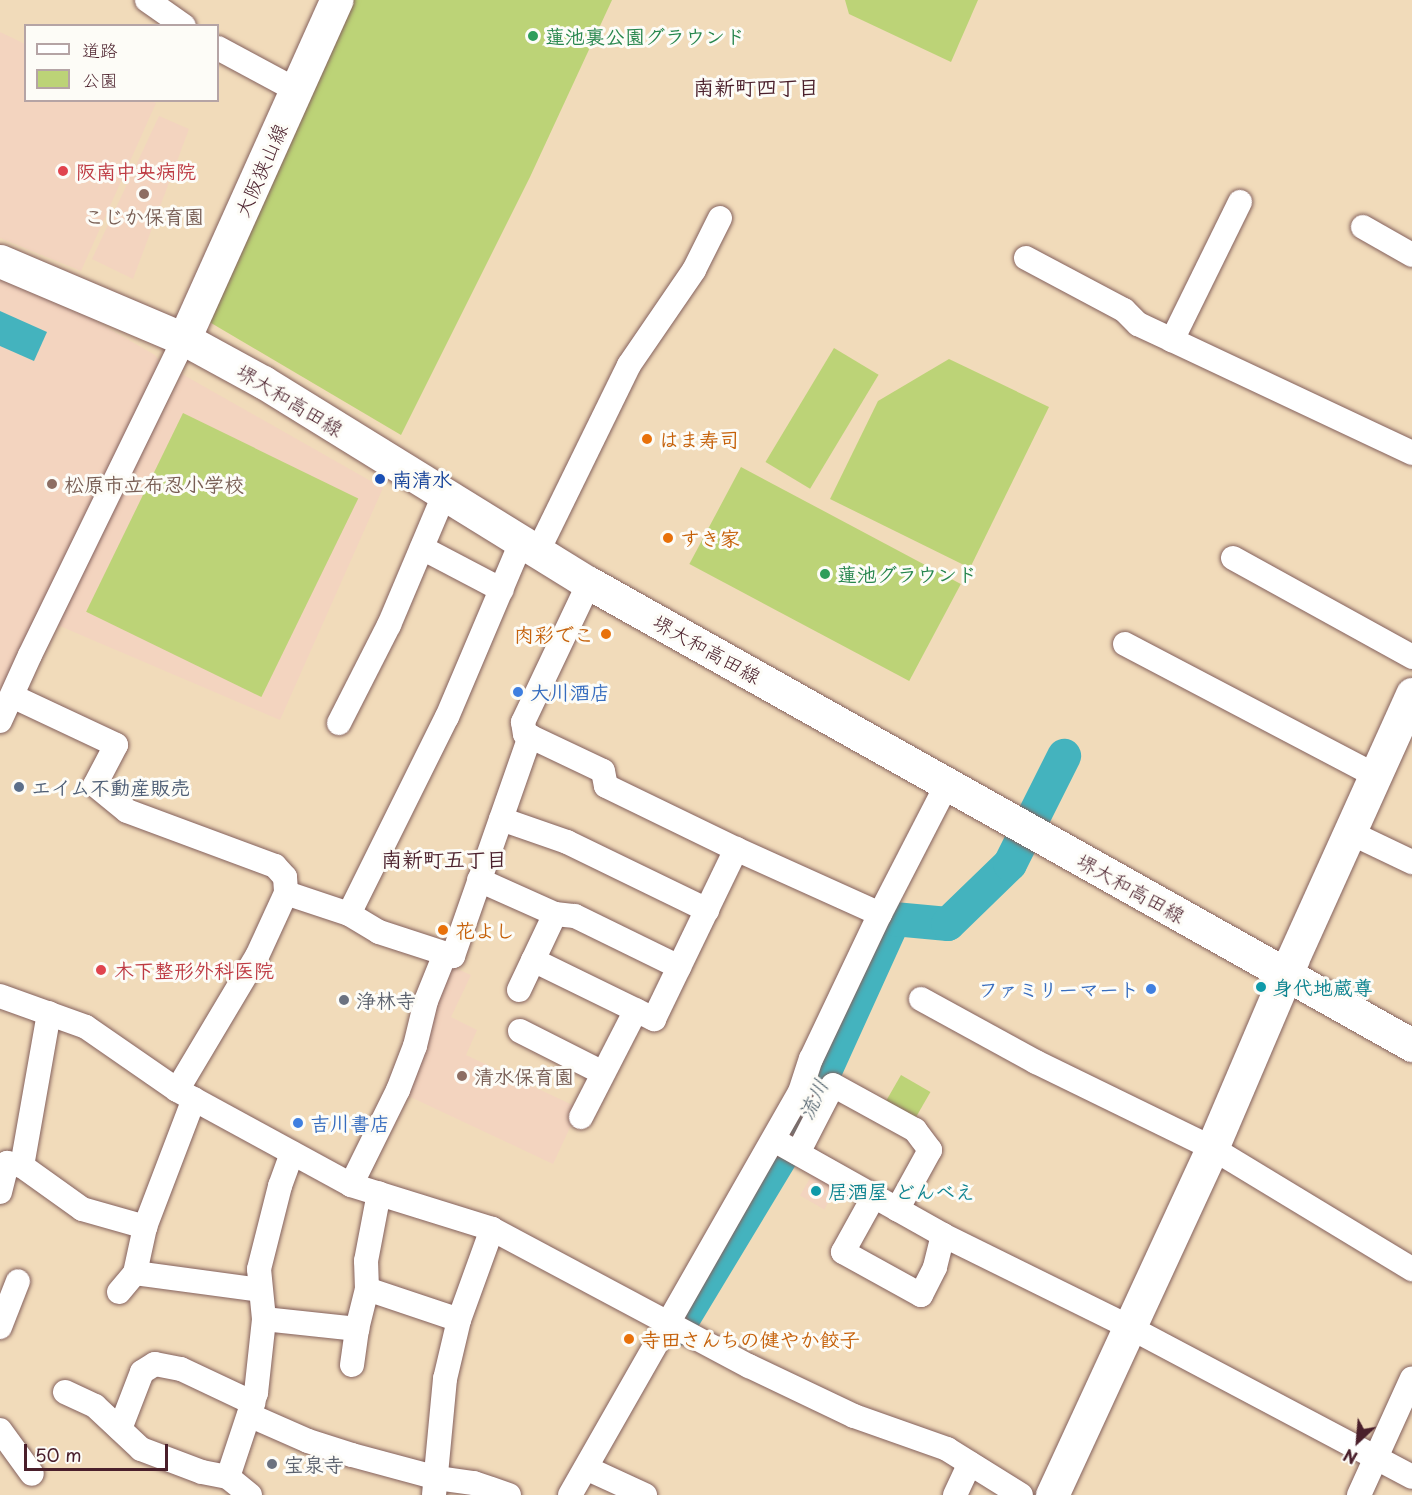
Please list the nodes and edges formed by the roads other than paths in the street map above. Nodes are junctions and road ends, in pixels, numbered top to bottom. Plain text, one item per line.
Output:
1 (147, 0) edge
2 (336, 0) edge
3 (181, 24) edge
4 (219, 49) edge
5 (296, 90) junction
6 (1240, 202) dead end
7 (720, 218) dead end
8 (1362, 227) dead end
9 (1412, 255) edge
10 (1026, 258) dead end
11 (0, 261) edge
12 (184, 339) junction
13 (1172, 340) junction
14 (1412, 453) edge
15 (444, 495) junction
16 (422, 548) junction
17 (529, 548) junction
18 (1233, 558) dead end
19 (589, 583) junction
20 (502, 590) junction
21 (1125, 644) dead end
22 (1412, 657) edge
23 (1412, 694) edge
24 (12, 696) junction
25 (0, 722) edge
26 (339, 723) dead end
27 (530, 736) junction
28 (1375, 776) junction
29 (947, 784) junction
30 (501, 819) junction
31 (1349, 832) junction
32 (736, 849) junction
33 (1412, 862) edge
34 (479, 880) junction
35 (286, 893) junction
36 (707, 910) junction
37 (349, 914) junction
38 (555, 914) junction
39 (880, 914) junction
40 (445, 954) junction
41 (533, 960) junction
42 (679, 968) junction
43 (1286, 975) junction
44 (519, 990) dead end
45 (0, 996) edge
46 (921, 999) dead end
47 (636, 1010) junction
48 (49, 1013) junction
49 (520, 1031) dead end
50 (1412, 1045) edge
51 (603, 1073) junction
52 (186, 1094) junction
53 (581, 1117) dead end
54 (785, 1146) junction
55 (1212, 1148) junction
56 (292, 1153) junction
57 (22, 1166) junction
58 (351, 1185) junction
59 (0, 1192) edge
60 (378, 1193) junction
61 (874, 1196) junction
62 (897, 1210) junction
63 (145, 1227) junction
64 (492, 1229) junction
65 (943, 1235) junction
66 (1412, 1269) edge
67 (135, 1274) junction
68 (18, 1281) dead end
69 (367, 1289) junction
70 (260, 1290) junction
71 (118, 1292) dead end
72 (264, 1319) junction
73 (459, 1320) junction
74 (670, 1325) junction
75 (0, 1327) edge
76 (1131, 1328) junction
77 (357, 1329) junction
78 (352, 1365) dead end
79 (1412, 1378) edge
80 (65, 1392) dead end
81 (251, 1409) junction
82 (120, 1429) junction
83 (0, 1430) edge
84 (1376, 1458) junction
85 (970, 1464) junction
86 (593, 1472) junction
87 (32, 1474) dead end
88 (228, 1477) junction
89 (1412, 1477) edge
90 (435, 1486) edge
91 (250, 1495) edge
92 (509, 1495) edge
93 (570, 1495) edge
94 (645, 1495) edge
95 (955, 1495) edge
96 (1021, 1495) edge
97 (1052, 1495) edge
98 (1359, 1495) edge

1 - 3 street
2 - 5 main road, 大阪狭山線
4 - 5 street
5 - 12 main road, 大阪狭山線
6 - 13 street
7 - 17 street
8 - 9 street
10 - 13 street
11 - 12 main road, 堺大和高田線
12 - 15 main road, 堺大和高田線
12 - 24 street
13 - 14 street
15 - 16 street
15 - 17 main road, 堺大和高田線
16 - 20 street
16 - 26 street
17 - 19 main road, 堺大和高田線
17 - 20 street
18 - 22 street
19 - 27 street
19 - 29 main road, 堺大和高田線
20 - 37 street
21 - 28 street
23 - 28 main road
24 - 25 street
24 - 35 street
27 - 30 street
27 - 32 street
28 - 31 main road
29 - 39 street
29 - 43 main road, 堺大和高田線
30 - 34 street
30 - 36 street
31 - 33 street
31 - 43 main road
32 - 36 street
32 - 39 street
34 - 38 street
34 - 40 street
35 - 37 street
35 - 52 street
36 - 42 street
37 - 40 street
38 - 41 street
38 - 42 street
39 - 54 street
40 - 58 street
41 - 44 street
41 - 47 street
42 - 47 street
43 - 50 main road, 堺大和高田線
43 - 55 main road
45 - 48 street
46 - 55 street
47 - 51 street
48 - 52 street
48 - 57 street
49 - 51 street
51 - 53 street
52 - 56 street
52 - 63 street
54 - 61 street
54 - 62 street
54 - 74 street
55 - 66 street
55 - 76 main road
56 - 58 street
56 - 70 street
57 - 59 street
57 - 63 street
58 - 60 street
60 - 64 street
60 - 69 street
61 - 62 street
61 - 65 street
62 - 65 street
63 - 67 street
64 - 73 street
64 - 74 street
65 - 76 street
67 - 70 street
67 - 71 street
68 - 75 street
69 - 73 street
69 - 77 street
70 - 72 street
72 - 77 street
72 - 81 street
73 - 90 street
74 - 85 street
74 - 86 street
76 - 84 street
76 - 97 main road
77 - 78 street
79 - 84 street
80 - 82 street
81 - 82 street
81 - 88 street
81 - 90 street
82 - 88 street
83 - 87 street
84 - 89 street
84 - 98 street
85 - 95 street
85 - 96 street
86 - 93 street
86 - 94 street
88 - 91 street
90 - 92 street

